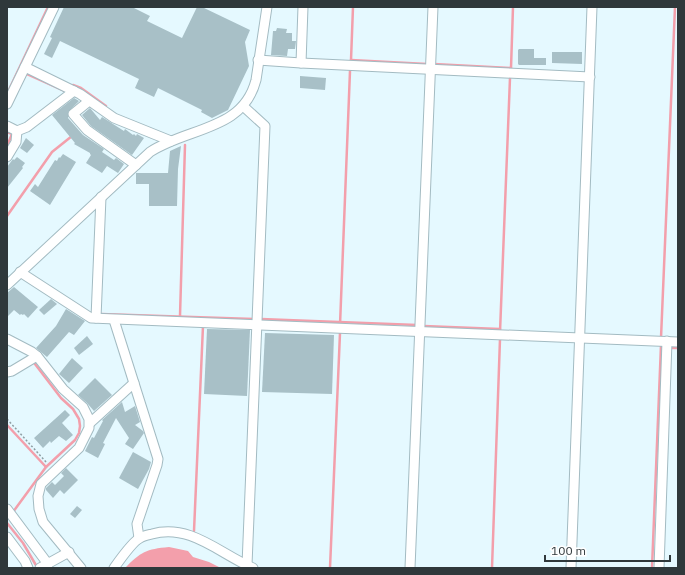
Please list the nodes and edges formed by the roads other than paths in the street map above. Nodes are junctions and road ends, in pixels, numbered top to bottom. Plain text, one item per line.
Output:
1 (54, 7) edge
2 (267, 7) edge
3 (303, 7) edge
4 (433, 7) edge
5 (592, 7) edge
6 (258, 60) junction
7 (301, 63) junction
8 (25, 67) junction
9 (430, 70) junction
10 (590, 77) junction
11 (74, 91) junction
12 (89, 100) junction
13 (7, 104) edge
14 (243, 106) junction
15 (7, 126) edge
16 (17, 131) junction
17 (171, 141) junction
18 (7, 157) edge
19 (136, 164) junction
20 (101, 198) junction
21 (20, 272) junction
22 (7, 285) edge
23 (96, 318) junction
24 (114, 320) junction
25 (257, 325) junction
26 (420, 332) junction
27 (580, 338) junction
28 (7, 339) edge
29 (667, 341) junction
30 (678, 342) edge
31 (37, 356) junction
32 (7, 372) edge
33 (134, 383) junction
34 (90, 423) junction
35 (7, 509) edge
36 (7, 536) edge
37 (139, 538) junction
38 (69, 552) junction
39 (44, 566) edge
40 (250, 567) edge
41 (28, 568) edge
42 (81, 568) edge
43 (114, 568) edge
44 (410, 568) edge
45 (571, 568) edge
46 (659, 568) edge

1 - 8 street
2 - 6 street
3 - 7 street
4 - 9 street
5 - 10 street
6 - 7 street
6 - 14 street
7 - 9 street
8 - 11 street
8 - 13 street
9 - 10 street
9 - 26 street
10 - 27 street
11 - 12 street
11 - 16 street
12 - 17 street
12 - 19 street
14 - 17 street
14 - 25 street
15 - 16 street
16 - 18 street
17 - 19 street
19 - 20 street
20 - 21 street
20 - 23 street
21 - 22 street
21 - 23 street
23 - 24 street
24 - 25 street
24 - 33 street
25 - 26 street
25 - 40 street
26 - 27 street
26 - 44 street
27 - 29 street
27 - 45 street
28 - 31 street
29 - 30 street
29 - 46 street
31 - 32 street
31 - 34 street
33 - 34 street
33 - 37 street
34 - 38 street
35 - 39 street
36 - 41 street
37 - 40 street
37 - 43 street
38 - 39 street
38 - 42 street

